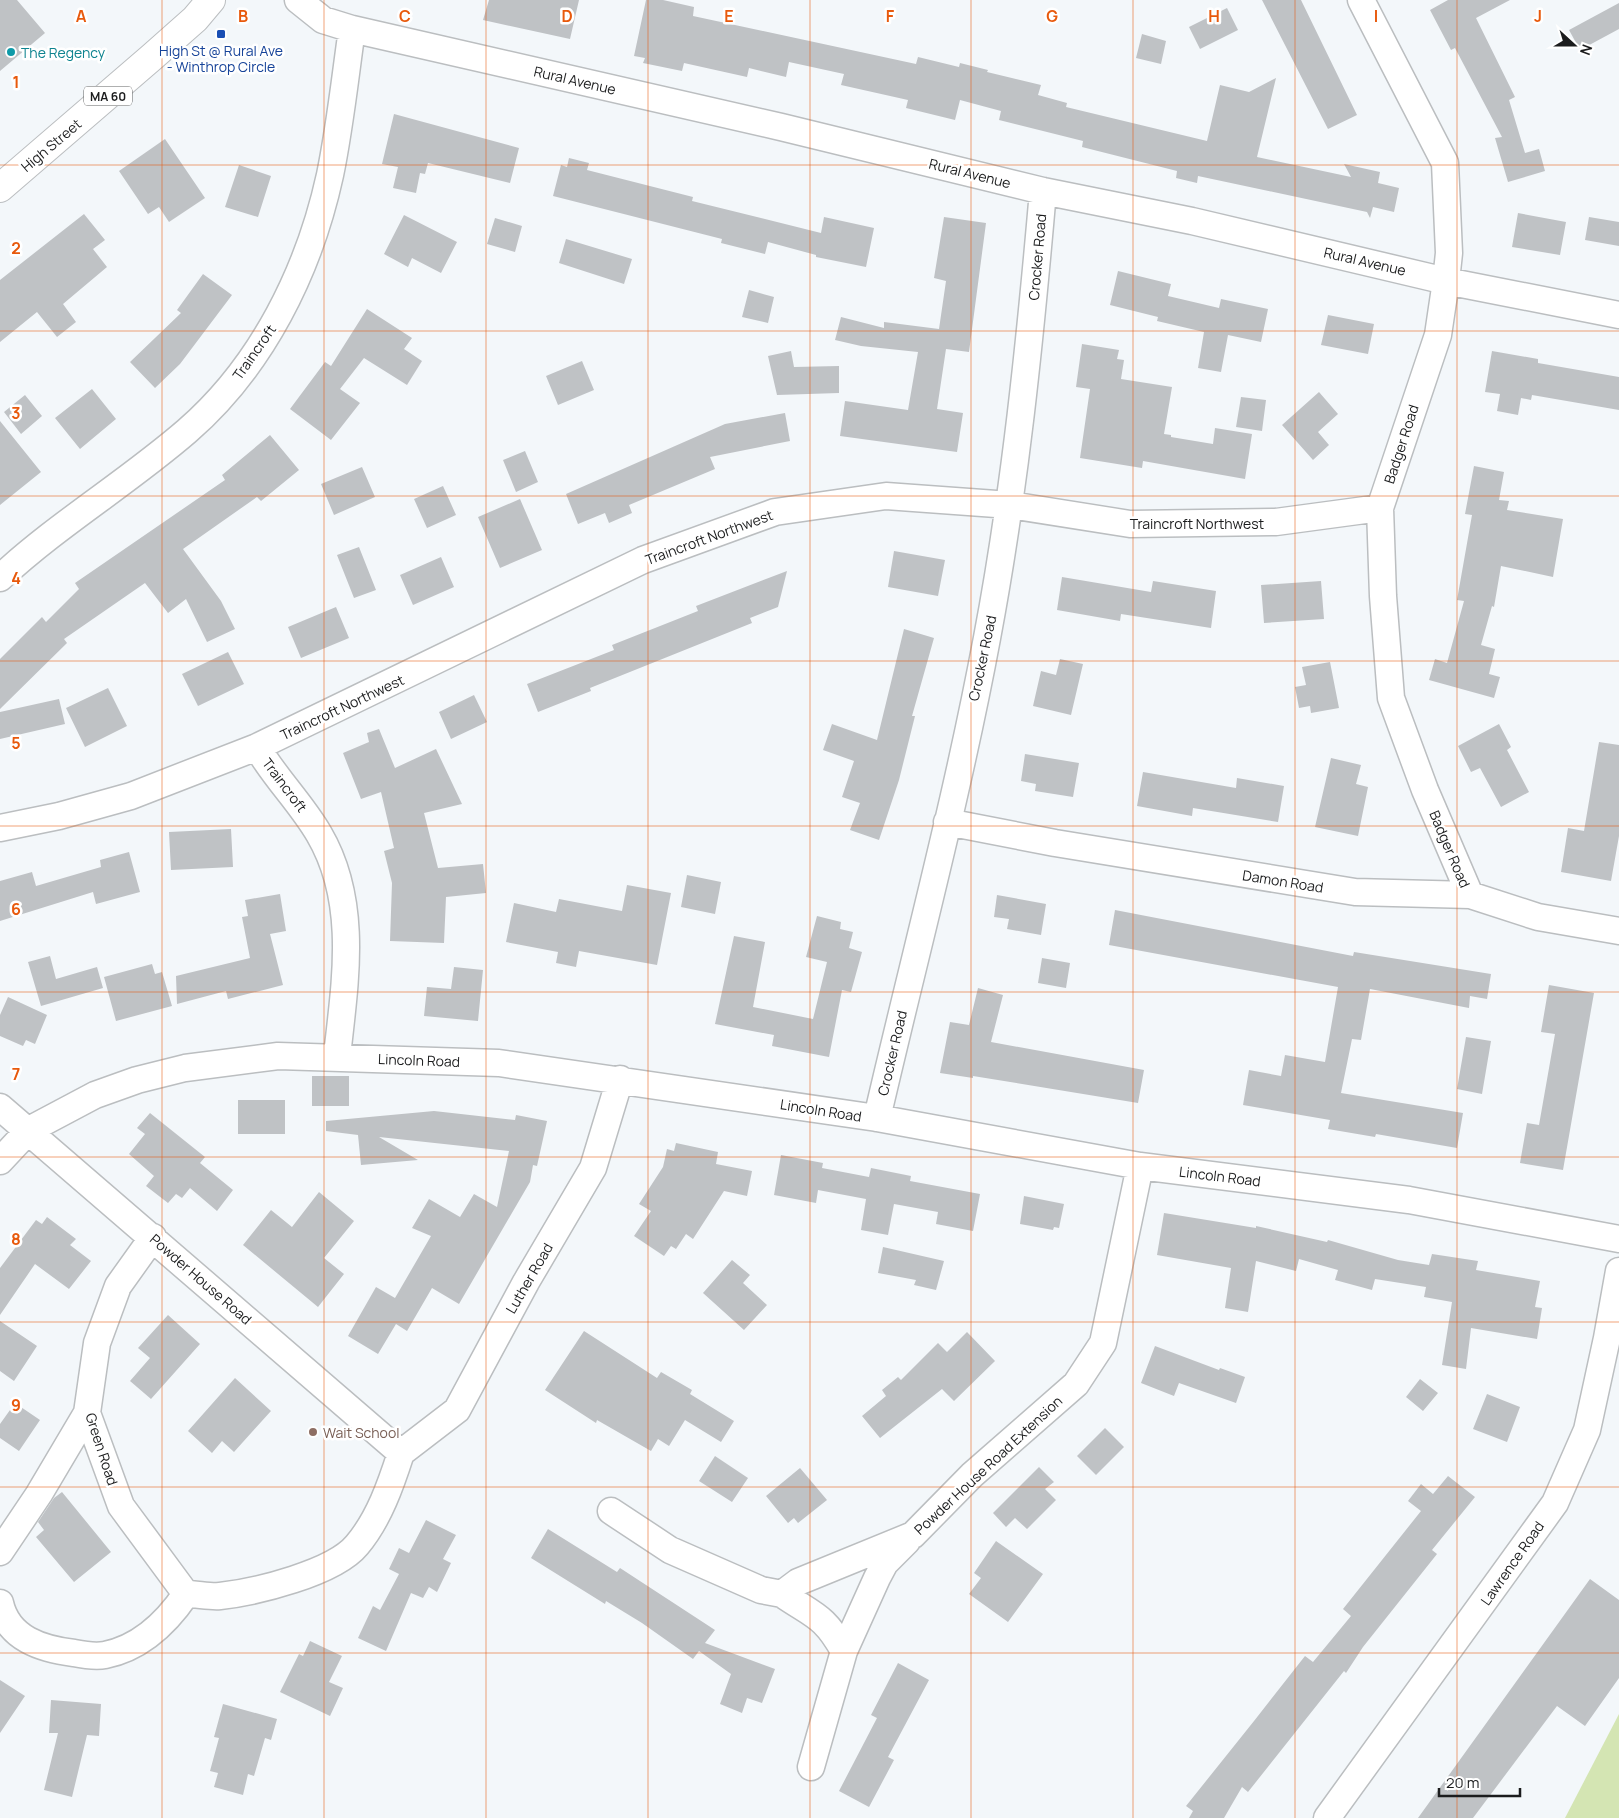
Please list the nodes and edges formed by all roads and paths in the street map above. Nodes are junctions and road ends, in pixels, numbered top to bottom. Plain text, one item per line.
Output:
1 (211, 0) edge
2 (298, 0) edge
3 (1361, 0) edge
4 (318, 10) edge
5 (352, 29) junction
6 (0, 188) edge
7 (1043, 191) junction
8 (1446, 281) junction
9 (1619, 315) edge
10 (1010, 505) junction
11 (1380, 508) junction
12 (0, 578) edge
13 (257, 747) junction
14 (947, 822) junction
15 (0, 828) edge
16 (1470, 895) junction
17 (1619, 930) edge
18 (337, 1056) junction
19 (620, 1080) junction
20 (0, 1107) edge
21 (876, 1118) junction
22 (29, 1130) junction
23 (0, 1161) edge
24 (1140, 1166) junction
25 (153, 1237) junction
26 (1619, 1239) edge
27 (1619, 1271) edge
28 (87, 1413) junction
29 (401, 1453) junction
30 (611, 1511) dead end
31 (912, 1535) junction
32 (0, 1552) edge
33 (186, 1594) junction
34 (782, 1594) junction
35 (0, 1603) edge
36 (844, 1651) junction
37 (811, 1767) dead end
38 (1327, 1818) edge

1 - 6 main road, High Street / MA 60
2 - 4 street, Rural Avenue
3 - 8 street, Badger Road
4 - 5 street, Rural Avenue
5 - 7 street, Rural Avenue
5 - 12 street, Traincroft
7 - 8 street, Rural Avenue
7 - 10 street, Crocker Road
8 - 9 street, Rural Avenue
8 - 11 street, Badger Road
10 - 11 street, Traincroft Northwest
10 - 13 street, Traincroft Northwest
10 - 14 street, Crocker Road
11 - 16 street, Badger Road
13 - 15 street, Traincroft
13 - 18 street, Traincroft
14 - 16 street, Damon Road
14 - 21 street, Crocker Road
16 - 17 street, Damon Road
18 - 19 street, Lincoln Road
18 - 22 street, Lincoln Road
19 - 21 street, Lincoln Road
19 - 29 street, Luther Road
20 - 22 street, Powder House Road
21 - 24 street, Lincoln Road
22 - 23 street, Lincoln Road
22 - 25 street, Powder House Road
24 - 26 street, Lincoln Road
24 - 31 street, Powder House Road Extension
25 - 28 street, Green Road
25 - 29 street, Powder House Road
27 - 38 street, Lawrence Road
28 - 32 street
28 - 33 street, Green Road
29 - 33 street
30 - 34 street
31 - 34 street, Powder House Road Extension
31 - 36 street
33 - 35 street
34 - 36 street
36 - 37 street

